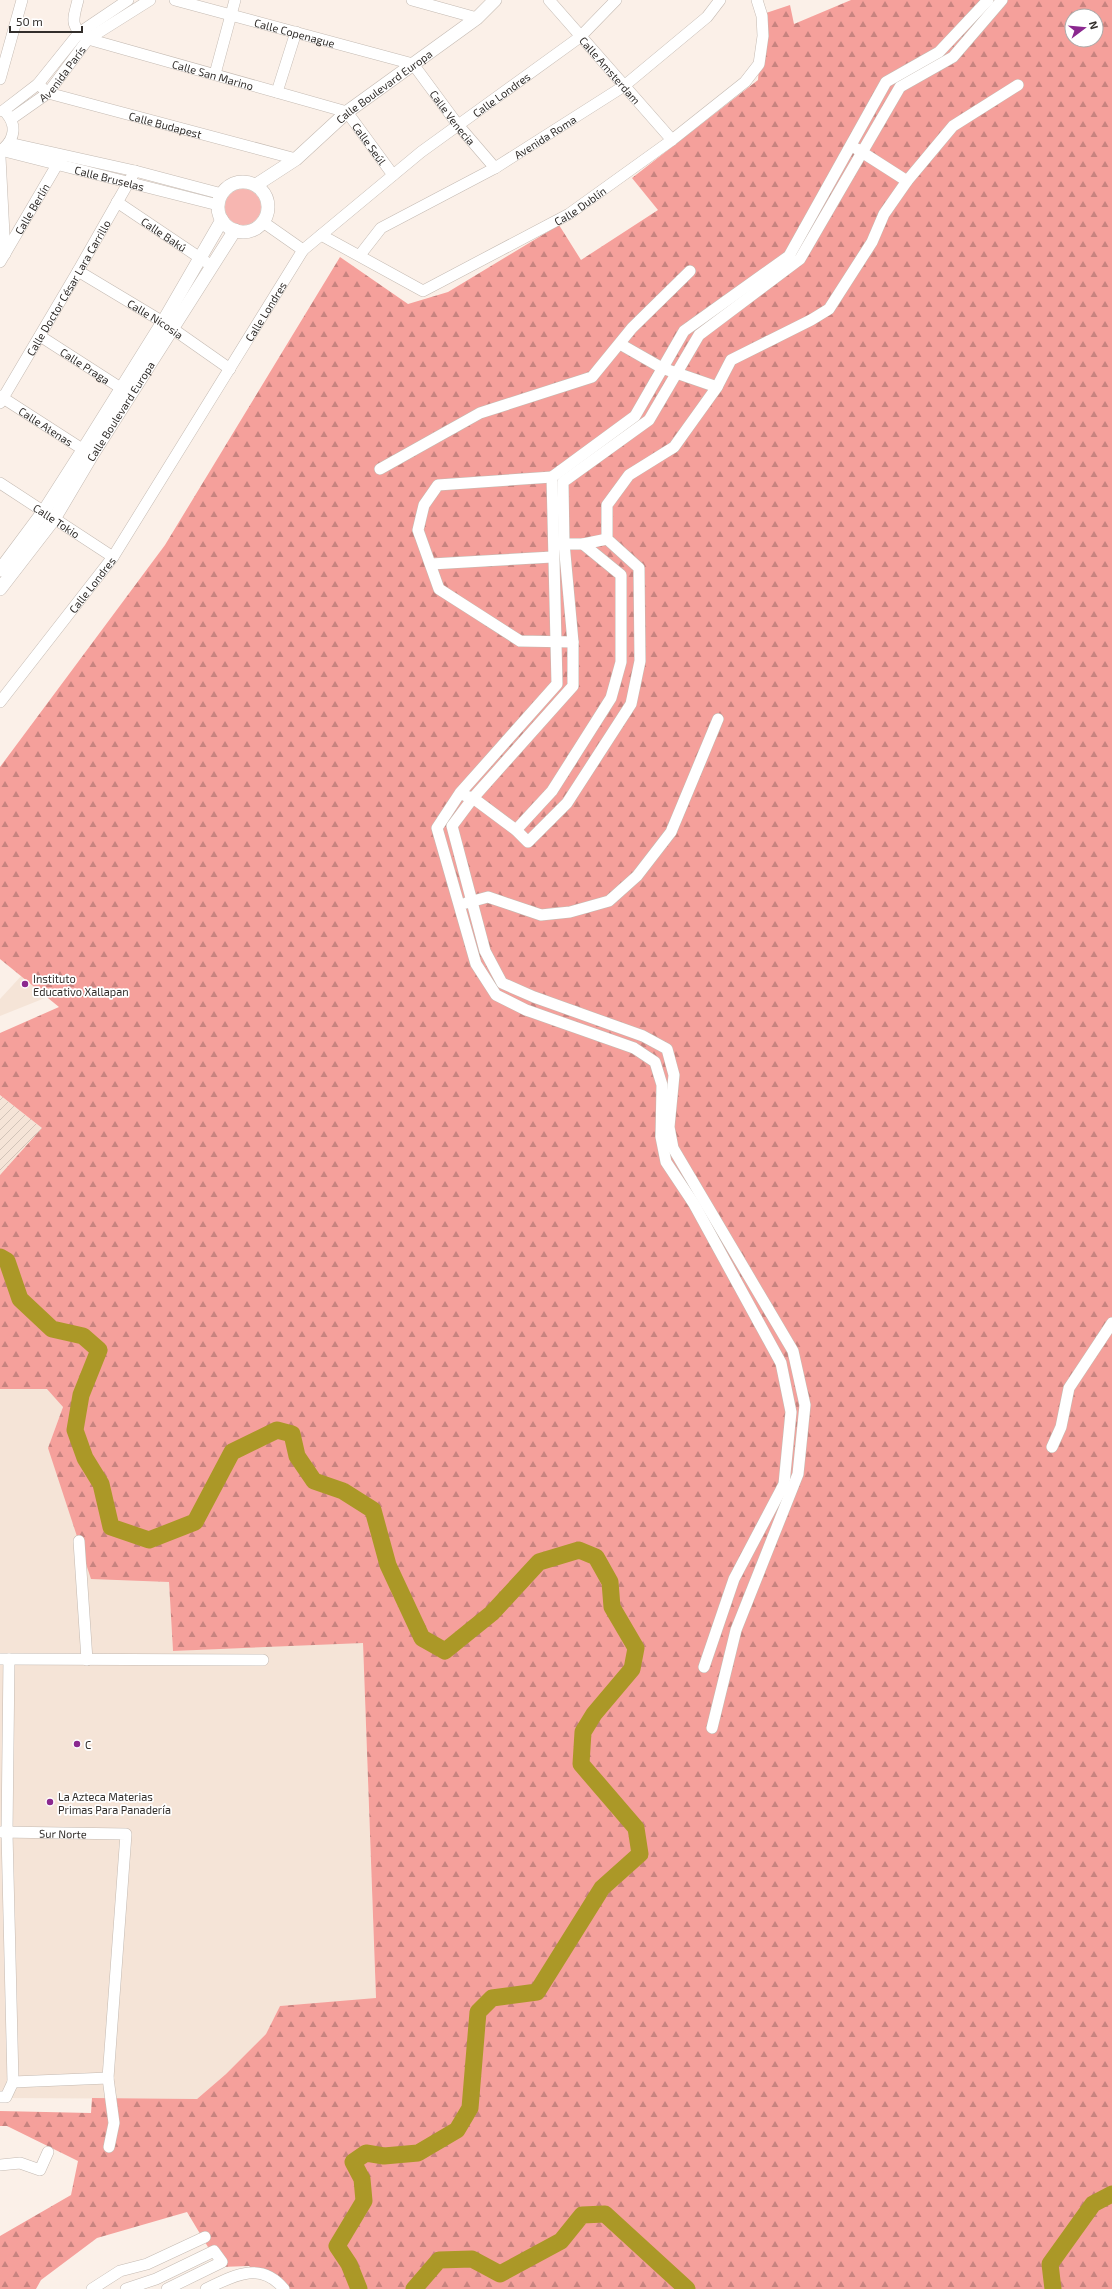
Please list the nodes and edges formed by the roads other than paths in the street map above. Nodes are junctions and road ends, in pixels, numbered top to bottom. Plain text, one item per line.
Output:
1 (22, 0) edge
2 (78, 0) edge
3 (128, 0) edge
4 (150, 0) edge
5 (175, 0) edge
6 (235, 0) edge
7 (412, 0) edge
8 (495, 0) edge
9 (549, 0) edge
10 (616, 0) edge
11 (720, 0) edge
12 (757, 0) edge
13 (988, 0) edge
14 (999, 1) edge
15 (231, 15) junction
16 (477, 18) junction
17 (296, 32) junction
18 (84, 36) junction
19 (580, 37) junction
20 (413, 64) junction
21 (215, 74) junction
22 (0, 79) edge
23 (38, 84) junction
24 (1018, 85) dead end
25 (624, 86) junction
26 (277, 92) junction
27 (48, 93) junction
28 (1, 110) edge
29 (347, 112) junction
30 (11, 119) junction
31 (458, 125) junction
32 (672, 140) junction
33 (9, 143) junction
34 (850, 146) junction
35 (862, 152) junction
36 (0, 153) edge
37 (61, 159) junction
38 (296, 159) junction
39 (495, 168) junction
40 (103, 169) junction
41 (135, 171) junction
42 (393, 175) junction
43 (128, 181) junction
44 (907, 181) junction
45 (259, 188) junction
46 (220, 200) junction
47 (117, 202) junction
48 (222, 220) junction
49 (263, 222) junction
50 (235, 230) junction
51 (321, 236) junction
52 (303, 250) junction
53 (360, 255) junction
54 (2, 258) edge
55 (201, 258) junction
56 (212, 266) junction
57 (78, 271) junction
58 (690, 271) dead end
59 (168, 325) junction
60 (40, 336) junction
61 (620, 344) junction
62 (662, 368) junction
63 (230, 369) junction
64 (677, 373) junction
65 (717, 387) junction
66 (126, 391) junction
67 (1, 399) edge
68 (88, 453) junction
69 (380, 469) dead end
70 (552, 477) junction
71 (0, 483) edge
72 (49, 515) junction
73 (607, 539) junction
74 (558, 544) junction
75 (583, 544) junction
76 (552, 556) junction
77 (113, 557) junction
78 (430, 564) junction
79 (3, 572) edge
80 (0, 589) edge
81 (556, 642) junction
82 (573, 642) junction
83 (0, 702) edge
84 (718, 719) dead end
85 (460, 793) junction
86 (473, 798) junction
87 (516, 830) junction
88 (472, 901) junction
89 (459, 905) junction
90 (1112, 1324) edge
91 (1052, 1447) dead end
92 (79, 1541) dead end
93 (5, 1659) edge
94 (87, 1660) junction
95 (263, 1660) dead end
96 (704, 1667) dead end
97 (712, 1728) dead end
98 (4, 1833) edge
99 (108, 2078) junction
100 (13, 2082) junction
101 (0, 2097) edge
102 (109, 2147) dead end
103 (48, 2152) dead end
104 (0, 2165) edge
105 (205, 2237) dead end
106 (106, 2285) edge
107 (282, 2287) edge
108 (92, 2289) edge
109 (126, 2289) edge
110 (168, 2289) edge
111 (206, 2289) edge

1 - 22 street
2 - 18 street
3 - 18 street, Avenida París
4 - 18 street, Avenida París
5 - 15 street, Calle Copenague
6 - 15 street
7 - 16 street
8 - 16 main road, Calle Boulevard Europa
9 - 19 street, Calle Amsterdam
10 - 19 street, Calle Londres
11 - 25 street, Avenida Roma
12 - 32 street, Calle Dublín
13 - 34 street
14 - 35 street
15 - 17 street, Calle Copenague
15 - 21 street
16 - 20 main road, Calle Boulevard Europa
17 - 20 street, Calle Copenague
17 - 26 street
18 - 21 street, Calle San Marino
18 - 23 street, Avenida París
18 - 27 street, Avenida París
19 - 25 street, Calle Amsterdam
19 - 31 street, Calle Londres
20 - 29 main road, Calle Boulevard Europa
20 - 31 street, Calle Venecia
21 - 26 street, Calle San Marino
23 - 27 street, Calle Budapest
23 - 28 street, Avenida París
24 - 44 street
25 - 32 street, Calle Amsterdam
25 - 39 street, Avenida Roma
26 - 29 street, Calle San Marino
27 - 30 street, Avenida París
27 - 38 street, Calle Budapest
28 - 30 street
29 - 38 main road, Calle Boulevard Europa
29 - 42 street, Calle Seúl
30 - 33 street
31 - 39 street, Calle Venecia
31 - 42 street, Calle Londres
32 - 53 street, Calle Dublín
33 - 36 street
33 - 37 street, Calle Bruselas
34 - 35 street
34 - 62 street
35 - 44 street
35 - 64 street
36 - 37 street, Calle Bruselas
36 - 54 street
37 - 40 street, Calle Bruselas
37 - 54 street, Calle Berlín
38 - 45 main road, Calle Boulevard Europa
39 - 53 street, Avenida Roma
40 - 41 street, Calle Bruselas
40 - 43 street, Calle Bruselas
41 - 43 street, Calle Doctor César Lara Carrillo
41 - 46 street, Calle Bruselas
42 - 51 street, Calle Londres
43 - 46 street, Calle Bruselas
43 - 47 street, Calle Doctor César Lara Carrillo
44 - 65 street
45 - 46 main road
45 - 49 main road
46 - 48 main road
47 - 55 street, Calle Bakú
47 - 57 street, Calle Doctor César Lara Carrillo
48 - 50 main road
48 - 55 main road, Calle Boulevard Europa
49 - 50 main road
49 - 52 street
50 - 56 main road, Calle Boulevard Europa
51 - 52 street, Calle Londres
51 - 53 street, Calle Dublín
52 - 63 street, Calle Londres
55 - 56 street, Calle Bakú
55 - 59 main road, Calle Boulevard Europa
56 - 59 main road, Calle Boulevard Europa
57 - 59 street, Calle Nicosia
57 - 60 street, Calle Doctor César Lara Carrillo
58 - 61 street
59 - 63 street, Calle Nicosia
59 - 66 main road, Calle Boulevard Europa
60 - 66 street, Calle Praga
60 - 67 street, Calle Doctor César Lara Carrillo
61 - 62 street
61 - 69 street
62 - 64 street
62 - 70 street
63 - 77 street, Calle Londres
64 - 65 street
64 - 74 street
65 - 73 street
66 - 68 main road, Calle Boulevard Europa
67 - 68 street, Calle Atenas
68 - 72 main road, Calle Boulevard Europa
70 - 74 street
70 - 78 street
71 - 72 street, Calle Tokio
72 - 77 street, Calle Tokio
72 - 79 main road, Calle Boulevard Europa
73 - 75 street
73 - 87 street
74 - 75 street
74 - 76 street
74 - 82 street
75 - 87 street
76 - 78 street
76 - 81 street
77 - 83 street, Calle Londres
78 - 81 street
79 - 80 main road, Calle Boulevard Europa
81 - 82 street
81 - 85 street
82 - 86 street
84 - 88 street
85 - 86 street
85 - 89 street
86 - 87 street
86 - 88 street
88 - 89 street
88 - 97 street
89 - 96 street
90 - 91 street
92 - 94 street
93 - 94 street
93 - 98 street
94 - 95 street
98 - 99 street, Sur Norte
98 - 100 street
99 - 100 street
99 - 102 street
100 - 101 street
103 - 104 street
105 - 106 street
106 - 108 street
107 - 111 street
109 - 110 street

